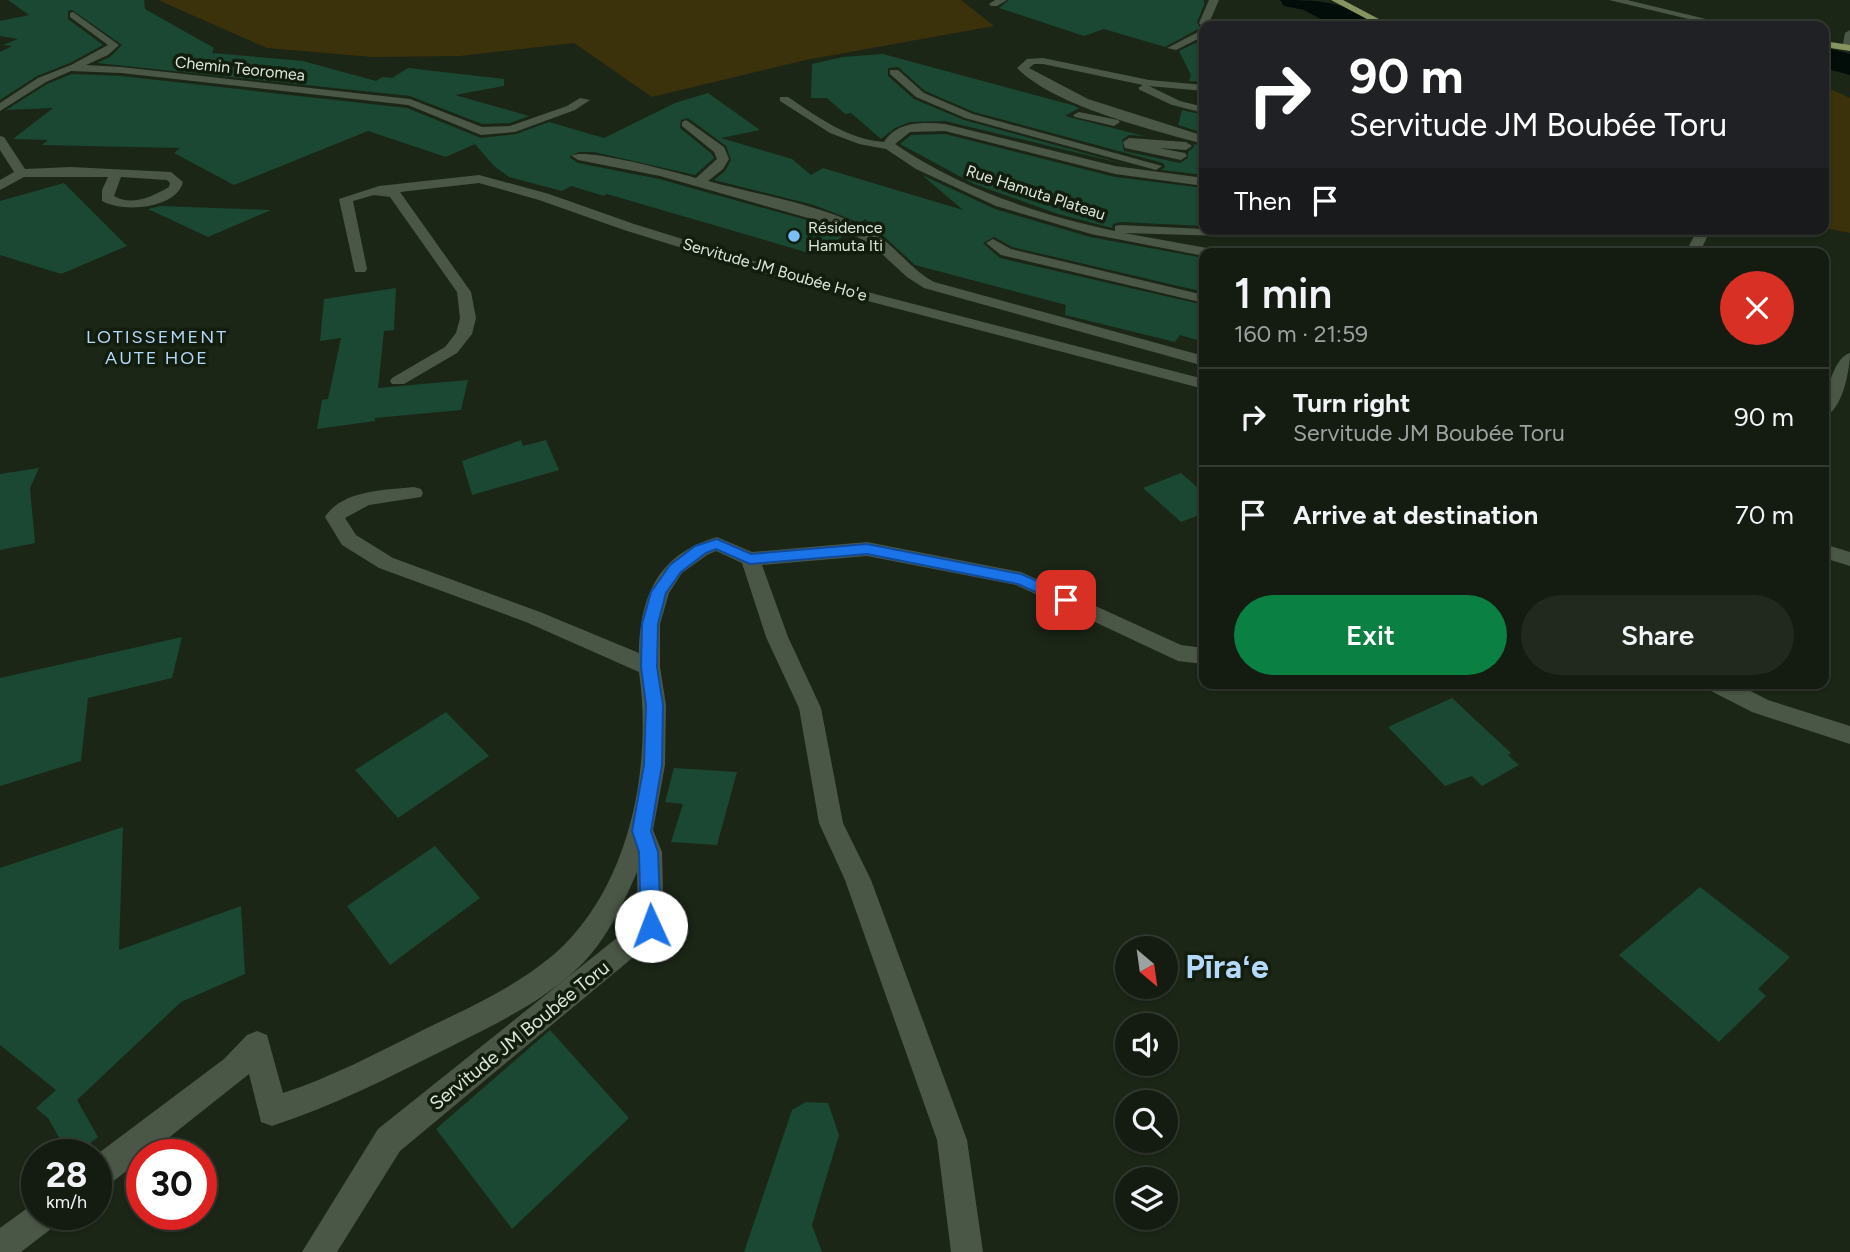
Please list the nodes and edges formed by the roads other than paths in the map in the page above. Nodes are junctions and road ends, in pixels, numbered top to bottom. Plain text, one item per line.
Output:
1 (1214, 0) edge
2 (1336, 0) edge
3 (1614, 0) edge
4 (73, 15) dead end
5 (1205, 21) edge
6 (1377, 21) edge
7 (1708, 21) edge
8 (1850, 33) edge
9 (1199, 34) edge
10 (1829, 45) edge
11 (1172, 48) dead end
12 (1848, 48) edge
13 (69, 68) junction
14 (894, 72) dead end
15 (1139, 82) junction
16 (1199, 88) edge
17 (784, 99) dead end
18 (584, 100) dead end
19 (0, 108) edge
20 (1199, 108) edge
21 (1079, 116) dead end
22 (686, 124) dead end
23 (1146, 124) junction
24 (0, 140) edge
25 (1199, 140) edge
26 (1199, 141) edge
27 (890, 146) junction
28 (578, 156) dead end
29 (1181, 156) dead end
30 (20, 173) junction
31 (116, 174) junction
32 (1199, 181) edge
33 (699, 182) junction
34 (1199, 182) edge
35 (0, 186) edge
36 (372, 191) junction
37 (1099, 231) junction
38 (1199, 231) edge
39 (993, 243) dead end
40 (1199, 251) edge
41 (360, 269) dead end
42 (1199, 298) edge
43 (1850, 358) edge
44 (1199, 359) edge
45 (398, 381) dead end
46 (1199, 383) edge
47 (1829, 401) edge
48 (414, 493) dead end
49 (1829, 553) edge
50 (750, 559) junction
51 (1850, 559) edge
52 (1199, 655) edge
53 (649, 667) junction
54 (1727, 689) edge
55 (1850, 735) edge
56 (641, 831) junction
57 (112, 1163) edge
58 (24, 1230) edge
59 (0, 1248) edge
60 (318, 1252) edge
61 (967, 1252) edge

1 - 5 street
2 - 6 main road
3 - 7 street
4 - 13 street
8 - 12 street
9 - 11 street
10 - 12 main road
13 - 18 street, Chemin Teoromea
13 - 19 street, Chemin Teoromea
14 - 32 street
15 - 16 street
15 - 20 street
15 - 23 street
17 - 27 street
21 - 23 street
22 - 33 street
23 - 25 street
24 - 30 street
26 - 29 street
27 - 34 street, Rue Hamuta Plateau
27 - 37 street, Rue Hamuta Plateau
28 - 33 street
30 - 31 street
30 - 35 street
31 - 31 street
33 - 44 street
36 - 41 street, Servitude JM Boubée Ho'e
36 - 45 street
36 - 46 street, Servitude JM Boubée Ho'e
37 - 38 street
37 - 40 street, Rue Hamuta Plateau
39 - 42 street
43 - 47 street
48 - 53 street
49 - 51 street
50 - 52 street, Servitude JM Boubée Toru
50 - 53 street, Servitude JM Boubée Toru
50 - 61 street
53 - 56 street, Servitude JM Boubée Toru
54 - 55 street
56 - 57 street
56 - 60 street, Servitude JM Boubée Toru
58 - 59 street

